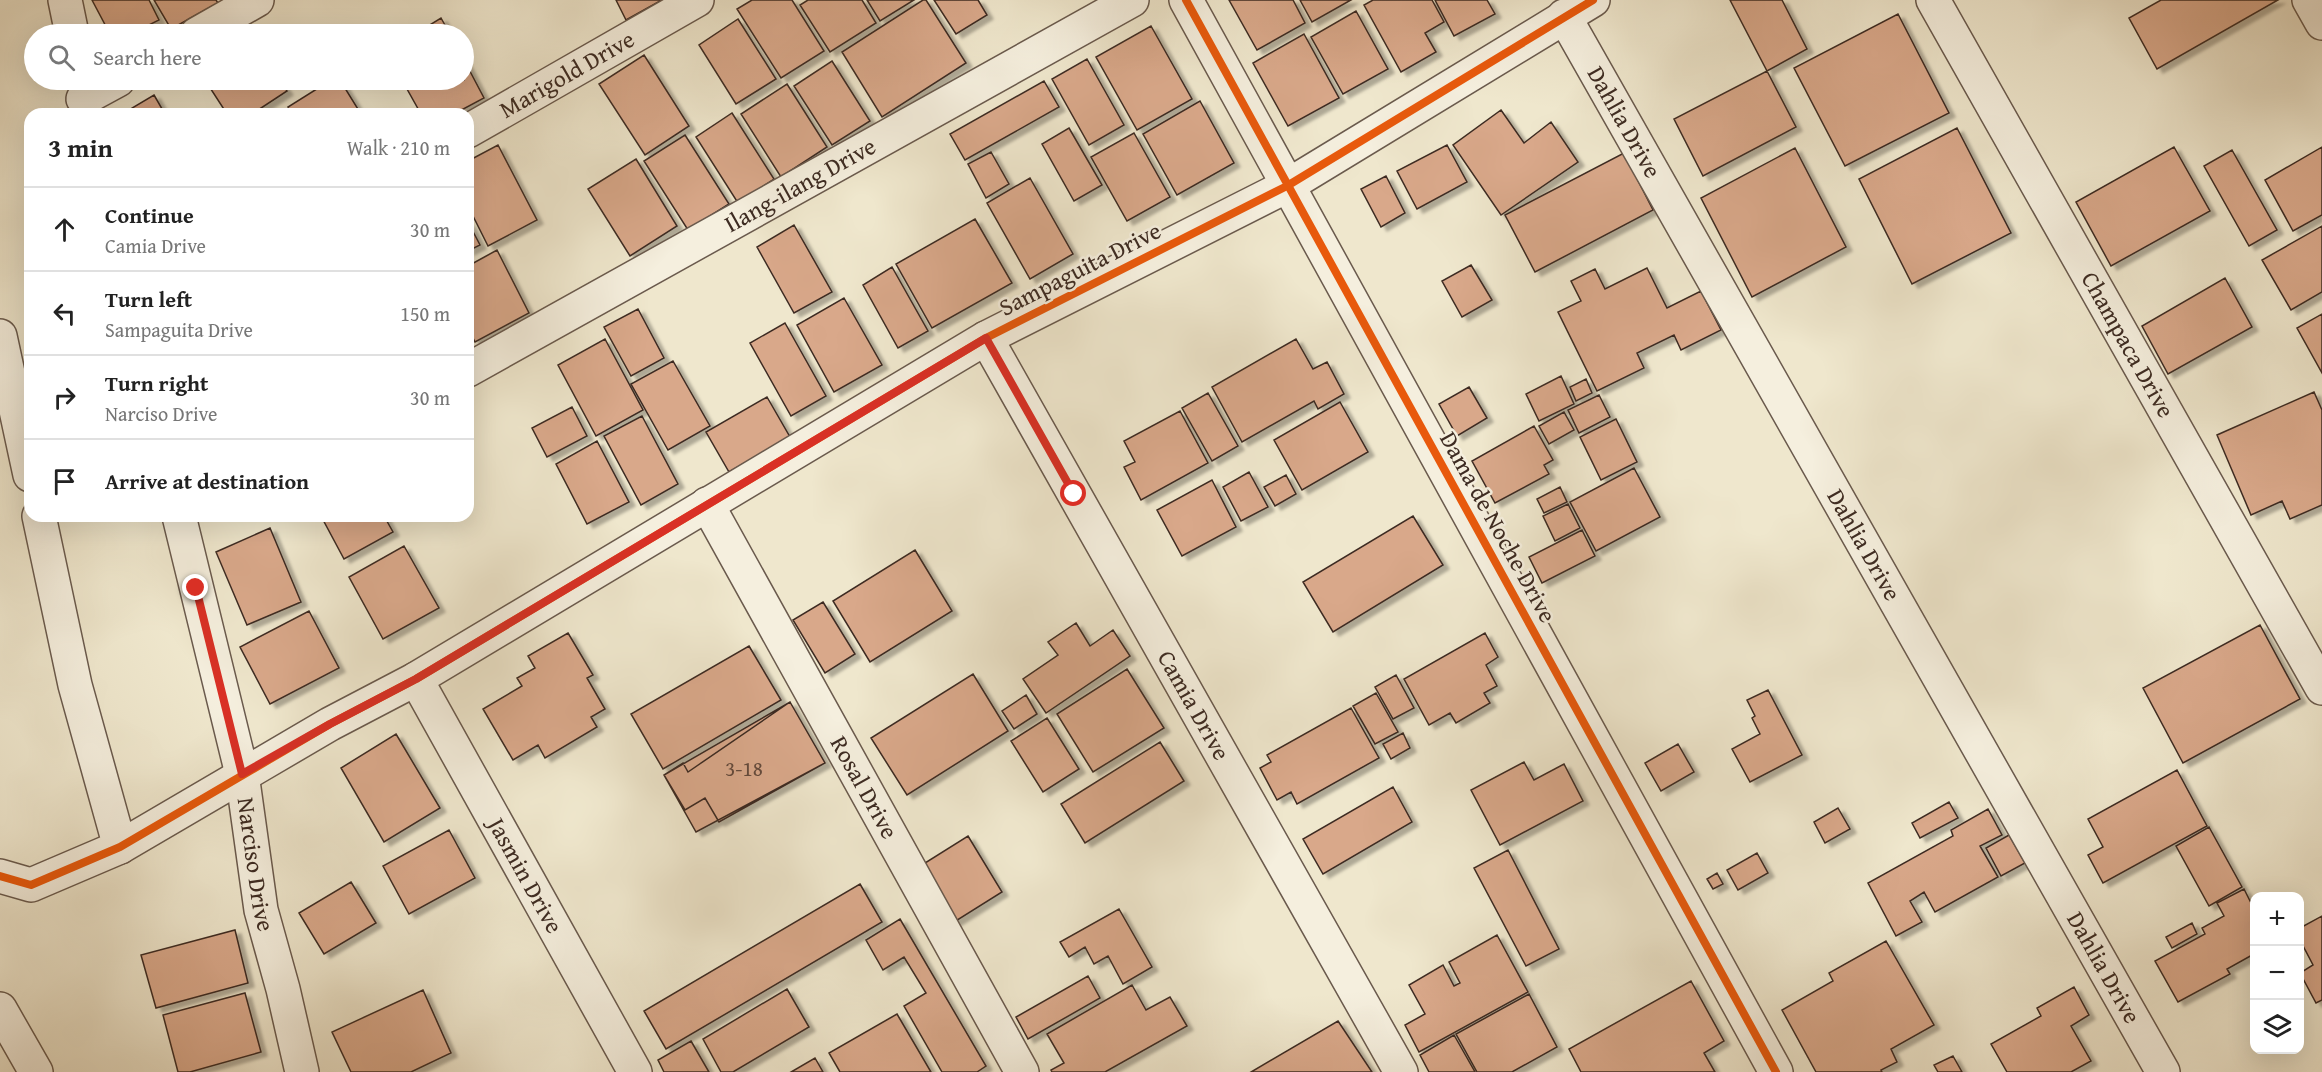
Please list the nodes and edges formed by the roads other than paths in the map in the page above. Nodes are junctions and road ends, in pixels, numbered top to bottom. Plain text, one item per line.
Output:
1 (66, 0) edge
2 (257, 0) edge
3 (697, 0) edge
4 (1131, 0) edge
5 (1186, 0) edge
6 (1593, 0) edge
7 (1934, 0) edge
8 (2309, 0) edge
9 (1564, 16) junction
10 (2322, 23) edge
11 (70, 24) edge
12 (215, 24) edge
13 (99, 90) edge
14 (83, 98) edge
15 (474, 128) edge
16 (1287, 186) junction
17 (0, 336) edge
18 (986, 338) junction
19 (474, 367) edge
20 (24, 447) edge
21 (707, 504) junction
22 (40, 522) edge
23 (189, 522) edge
24 (416, 679) junction
25 (2322, 688) edge
26 (242, 774) junction
27 (120, 847) junction
28 (0, 876) edge
29 (0, 1009) edge
30 (36, 1072) edge
31 (302, 1072) edge
32 (634, 1072) edge
33 (1022, 1072) edge
34 (1401, 1072) edge
35 (1776, 1072) edge
36 (2163, 1072) edge

1 - 11 street
2 - 12 street
3 - 15 street, Marigold Drive
4 - 19 street, Ilang-ilang Drive
5 - 16 street, Dama de Noche Drive
6 - 9 street, Sampaguita Drive
7 - 25 street, Champaca Drive
8 - 10 street
9 - 16 street, Sampaguita Drive
9 - 36 street, Dahlia Drive
13 - 14 street
16 - 18 street, Sampaguita Drive
16 - 35 street, Dama de Noche Drive
17 - 20 street
18 - 21 street, Sampaguita Drive
18 - 34 street, Camia Drive
21 - 24 street, Sampaguita Drive
21 - 33 street, Rosal Drive
22 - 27 street
23 - 26 street, Narciso Drive
24 - 26 street, Sampaguita Drive
24 - 32 street, Jasmin Drive
26 - 27 street, Sampaguita Drive
26 - 31 street, Narciso Drive
27 - 28 street, Sampaguita Drive
29 - 30 street

